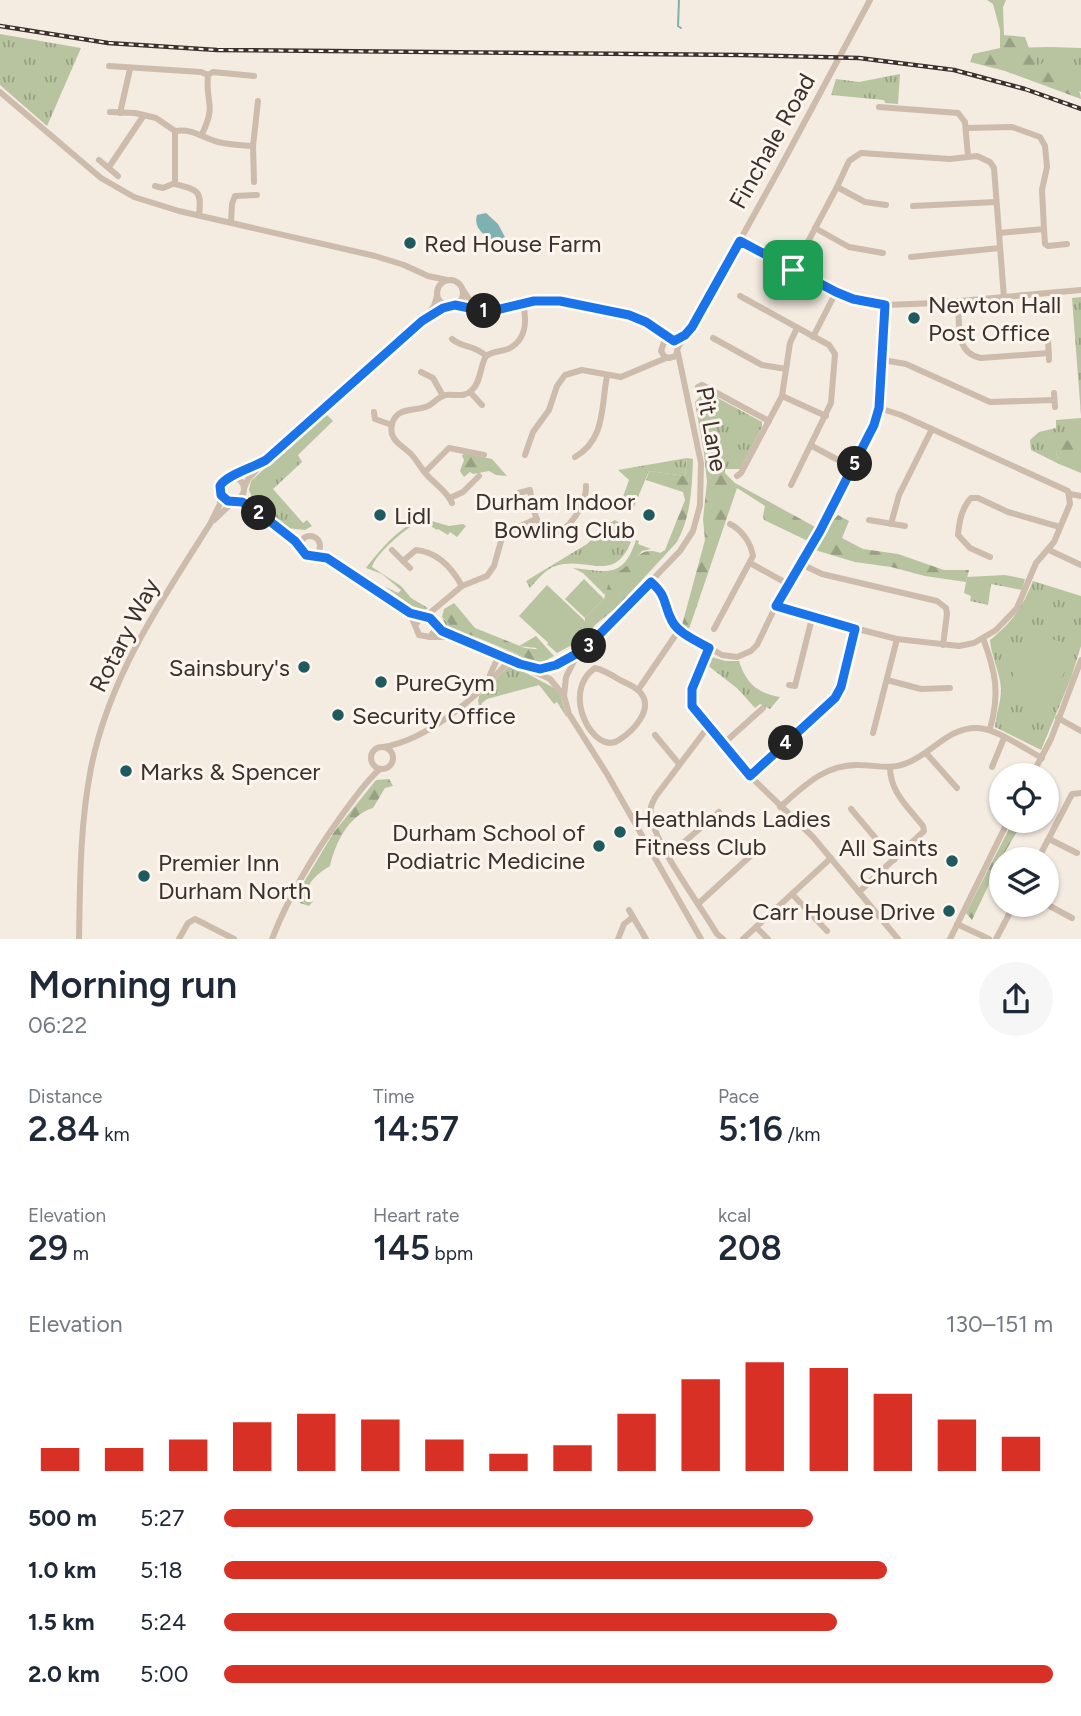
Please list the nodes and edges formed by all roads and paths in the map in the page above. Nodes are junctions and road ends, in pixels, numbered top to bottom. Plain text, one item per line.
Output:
1 (870, 0) edge
2 (109, 66) dead end
3 (130, 69) junction
4 (208, 75) junction
5 (254, 76) dead end
6 (0, 92) edge
7 (258, 101) dead end
8 (880, 107) dead end
9 (110, 113) dead end
10 (120, 113) junction
11 (144, 115) junction
12 (966, 128) junction
13 (175, 131) junction
14 (202, 134) junction
15 (253, 146) junction
16 (968, 156) junction
17 (99, 160) dead end
18 (109, 167) junction
19 (118, 176) dead end
20 (254, 182) dead end
21 (175, 183) junction
22 (155, 186) dead end
23 (837, 187) junction
24 (257, 195) dead end
25 (996, 202) junction
26 (886, 205) dead end
27 (913, 206) dead end
28 (199, 215) junction
29 (232, 222) junction
30 (815, 228) junction
31 (1044, 229) junction
32 (999, 233) junction
33 (740, 241) junction
34 (1067, 244) dead end
35 (1000, 248) junction
36 (883, 253) dead end
37 (911, 257) dead end
38 (793, 270) junction
39 (428, 276) junction
40 (447, 280) junction
41 (463, 290) junction
42 (1081, 290) edge
43 (836, 292) junction
44 (437, 295) junction
45 (740, 296) dead end
46 (1004, 298) junction
47 (958, 301) junction
48 (523, 303) junction
49 (885, 305) junction
50 (453, 306) junction
51 (482, 311) junction
52 (422, 321) junction
53 (797, 328) junction
54 (655, 330) junction
55 (813, 337) junction
56 (713, 338) dead end
57 (1048, 338) dead end
58 (452, 339) dead end
59 (675, 345) junction
60 (661, 349) junction
61 (486, 356) junction
62 (668, 358) junction
63 (883, 360) junction
64 (651, 363) junction
65 (786, 369) junction
66 (681, 371) junction
67 (421, 372) dead end
68 (607, 376) junction
69 (698, 387) dead end
70 (470, 392) junction
71 (443, 396) junction
72 (782, 396) junction
73 (1054, 400) dead end
74 (482, 405) dead end
75 (879, 408) junction
76 (826, 416) junction
77 (373, 418) dead end
78 (769, 421) junction
79 (392, 425) junction
80 (932, 429) junction
81 (595, 438) junction
82 (447, 439) dead end
83 (603, 444) dead end
84 (812, 446) junction
85 (449, 448) junction
86 (484, 455) dead end
87 (526, 455) dead end
88 (575, 457) dead end
89 (266, 460) junction
90 (853, 468) junction
91 (425, 472) junction
92 (479, 476) dead end
93 (737, 476) dead end
94 (230, 477) junction
95 (791, 485) dead end
96 (244, 489) junction
97 (587, 489) dead end
98 (519, 493) dead end
99 (1069, 494) junction
100 (221, 495) junction
101 (1081, 496) edge
102 (234, 501) junction
103 (253, 508) junction
104 (536, 519) junction
105 (869, 520) dead end
106 (210, 524) junction
107 (730, 524) dead end
108 (891, 524) junction
109 (905, 526) dead end
110 (1060, 527) junction
111 (288, 535) junction
112 (306, 537) junction
113 (321, 545) junction
114 (300, 546) junction
115 (392, 550) dead end
116 (1049, 550) junction
117 (313, 556) junction
118 (990, 557) dead end
119 (327, 558) junction
120 (403, 561) junction
121 (750, 563) junction
122 (801, 564) junction
123 (1081, 565) edge
124 (410, 568) dead end
125 (651, 582) junction
126 (788, 584) junction
127 (462, 586) junction
128 (776, 606) junction
129 (439, 607) junction
130 (410, 613) junction
131 (424, 617) junction
132 (812, 618) junction
133 (415, 625) junction
134 (435, 625) junction
135 (714, 629) dead end
136 (855, 629) junction
137 (679, 630) junction
138 (430, 636) junction
139 (455, 637) junction
140 (984, 638) junction
141 (897, 639) junction
142 (943, 645) junction
143 (709, 648) junction
144 (499, 655) junction
145 (577, 655) junction
146 (510, 660) junction
147 (1081, 660) edge
148 (520, 664) junction
149 (555, 665) junction
150 (566, 675) junction
151 (887, 680) junction
152 (552, 681) junction
153 (483, 685) junction
154 (789, 685) dead end
155 (950, 688) dead end
156 (638, 690) junction
157 (564, 696) junction
158 (763, 708) dead end
159 (1058, 718) junction
160 (708, 727) junction
161 (990, 729) junction
162 (1081, 731) edge
163 (873, 733) dead end
164 (655, 735) dead end
165 (1004, 738) junction
166 (408, 742) junction
167 (723, 744) junction
168 (383, 747) junction
169 (926, 753) junction
170 (1042, 758) junction
171 (393, 759) junction
172 (372, 763) junction
173 (994, 763) edge
174 (1039, 763) edge
175 (679, 764) junction
176 (890, 767) junction
177 (380, 769) junction
178 (750, 776) junction
179 (363, 786) junction
180 (957, 788) dead end
181 (1081, 793) edge
182 (780, 807) junction
183 (851, 809) dead end
184 (719, 812) dead end
185 (1002, 833) edge
186 (1049, 839) junction
187 (1045, 847) edge
188 (757, 850) dead end
189 (1077, 853) dead end
190 (668, 856) junction
191 (831, 859) junction
192 (894, 860) junction
193 (859, 892) junction
194 (792, 894) junction
195 (699, 903) junction
196 (629, 910) dead end
197 (1059, 911) edge
198 (1008, 917) edge
199 (633, 918) junction
200 (1072, 918) dead end
201 (957, 924) junction
202 (756, 927) junction
203 (827, 931) dead end
204 (79, 939) edge
205 (179, 939) edge
206 (234, 939) edge
207 (272, 939) edge
208 (618, 939) edge
209 (646, 939) edge
210 (701, 939) edge
211 (723, 939) edge
212 (743, 939) edge
213 (768, 939) edge
214 (898, 939) edge
215 (950, 939) edge
216 (989, 939) edge
217 (996, 939) edge

1 - 33 street, Finchale Road
2 - 3 street
3 - 4 street
3 - 10 street
4 - 5 street
4 - 14 street
6 - 28 street
7 - 15 street
8 - 12 street
9 - 10 street
10 - 11 street
11 - 13 street
11 - 18 street
12 - 16 street
12 - 31 street
13 - 14 street
13 - 21 street
14 - 15 street
15 - 20 street
16 - 23 street
16 - 25 street
17 - 18 street
18 - 19 street
21 - 22 street
21 - 28 street
23 - 26 street
23 - 30 street
24 - 29 street
25 - 27 street
25 - 32 street
28 - 29 street
29 - 39 street
30 - 36 street
30 - 38 street
31 - 32 street
31 - 34 street
32 - 35 street
33 - 38 street
33 - 59 street, Finchale Road
35 - 37 street
35 - 46 street
38 - 43 street
39 - 40 street
39 - 44 street
40 - 41 street
40 - 44 street
41 - 50 street
41 - 51 street
42 - 46 street
43 - 49 street
43 - 55 street
44 - 50 street
44 - 52 street
45 - 53 street
46 - 47 street
47 - 49 street
47 - 57 street
48 - 51 street
48 - 54 street
48 - 61 street
49 - 63 street
50 - 51 street
50 - 52 street
52 - 89 street
53 - 55 street
53 - 65 street
54 - 59 street
54 - 60 street
55 - 76 street
56 - 65 street
58 - 61 street
59 - 60 street
59 - 62 street
59 - 66 street, Pit Lane
60 - 62 street
60 - 64 street
61 - 70 street
62 - 64 street
62 - 66 street
63 - 73 street
63 - 75 street
64 - 68 street
65 - 72 street
66 - 125 street, Pit Lane
67 - 71 street
68 - 81 street
68 - 87 street
69 - 78 street
70 - 71 street
70 - 74 street
71 - 79 street
72 - 76 street
72 - 78 street
75 - 80 street
75 - 90 street
76 - 84 street
77 - 79 street
78 - 93 street
79 - 91 street
80 - 99 street
80 - 108 street
81 - 83 street
81 - 88 street
82 - 85 street
84 - 90 street
84 - 95 street
85 - 86 street
85 - 91 street
89 - 94 street
89 - 96 street
90 - 122 street
91 - 92 street
94 - 96 street
94 - 100 street
96 - 102 street
96 - 103 street
97 - 104 street
98 - 104 street
99 - 101 street
99 - 110 street
100 - 102 street
100 - 106 street, Rotary Way
102 - 103 street
102 - 106 street, Rotary Way
103 - 111 street
104 - 127 street
105 - 108 street
106 - 204 street, Rotary Way
107 - 121 street
108 - 109 street
110 - 116 street
110 - 118 street
111 - 112 street
111 - 114 street
112 - 113 street
112 - 114 street
113 - 117 street
113 - 119 street
114 - 117 street
115 - 120 street
116 - 123 street
116 - 140 street
117 - 119 street
119 - 130 street
120 - 124 street
120 - 127 street
121 - 126 street
121 - 135 street
122 - 126 street
122 - 142 street
125 - 137 street
125 - 145 street, Pit Lane
126 - 128 street
127 - 129 street
128 - 132 street
128 - 143 street
129 - 131 street
129 - 134 street
130 - 131 street
130 - 133 street
131 - 133 street
131 - 134 street
132 - 136 street
132 - 154 street
133 - 138 street
134 - 138 street
134 - 139 street
136 - 141 street
136 - 178 street
137 - 143 street
137 - 156 street
138 - 139 street
139 - 144 street
140 - 142 street
140 - 161 street
141 - 142 street
141 - 151 street
143 - 160 street
144 - 146 street
144 - 153 street
145 - 149 street
145 - 150 street
146 - 148 street
146 - 153 street
147 - 159 street
148 - 149 street
148 - 152 street
149 - 150 street
149 - 152 street
150 - 152 street
150 - 157 street
151 - 155 street
151 - 163 street
152 - 157 street
153 - 166 street
156 - 156 street
157 - 210 street
158 - 167 street
159 - 162 street
159 - 170 street
160 - 167 street
160 - 175 street
161 - 165 street
161 - 169 street
164 - 175 street
165 - 170 street
165 - 173 street
166 - 168 street
166 - 171 street
167 - 178 street
168 - 171 street
168 - 172 street
169 - 176 street
169 - 180 street
170 - 174 street
171 - 177 street
172 - 177 street
172 - 179 street
175 - 190 street
176 - 182 street
176 - 192 street
177 - 179 street
178 - 182 street
179 - 207 street
181 - 186 street
182 - 191 street
183 - 192 street
184 - 190 street
185 - 201 street
186 - 187 street
186 - 189 street
188 - 195 street
190 - 195 street
191 - 193 street
191 - 194 street
192 - 193 street
193 - 214 street
194 - 202 street
194 - 203 street
195 - 211 street
196 - 199 street
197 - 200 street
198 - 217 street
199 - 208 street
199 - 209 street
201 - 215 street
201 - 216 street
202 - 212 street
202 - 213 street
205 - 206 street

